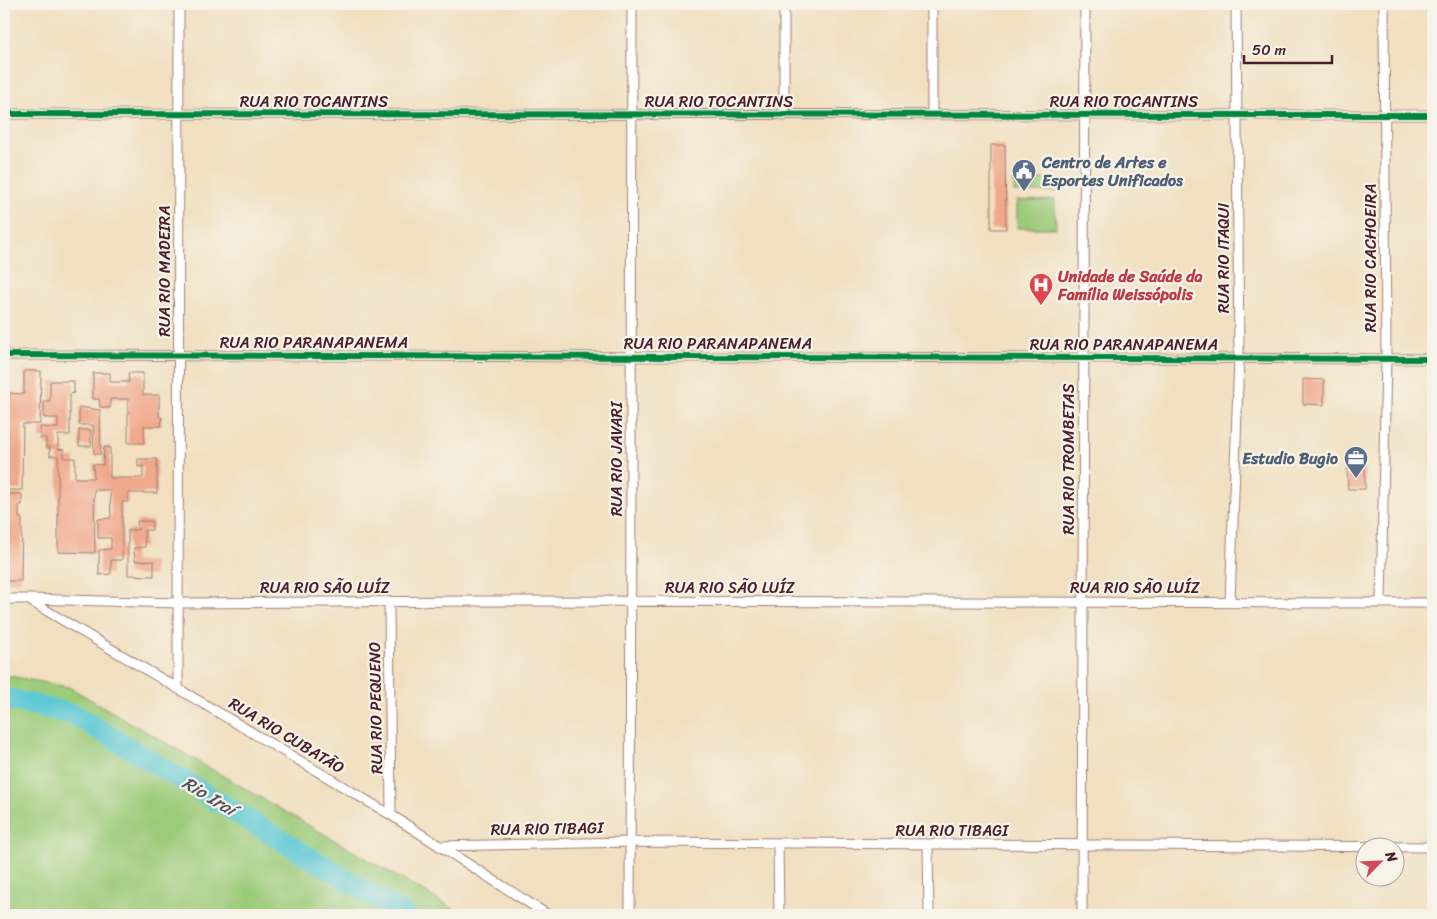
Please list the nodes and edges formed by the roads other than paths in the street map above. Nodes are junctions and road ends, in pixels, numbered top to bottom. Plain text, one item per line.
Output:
1 (179, 4) edge
2 (632, 4) edge
3 (784, 4) edge
4 (932, 4) edge
5 (1084, 4) edge
6 (1236, 4) edge
7 (1384, 4) edge
8 (4, 114) edge
9 (179, 114) junction
10 (1085, 114) junction
11 (631, 115) junction
12 (932, 115) junction
13 (1237, 115) junction
14 (1384, 115) junction
15 (1433, 115) edge
16 (784, 116) junction
17 (4, 355) edge
18 (178, 355) junction
19 (1083, 356) junction
20 (631, 357) junction
21 (1239, 358) junction
22 (1386, 358) junction
23 (1433, 359) edge
24 (4, 599) edge
25 (27, 599) junction
26 (389, 602) junction
27 (631, 602) junction
28 (1082, 602) junction
29 (1230, 602) junction
30 (179, 603) junction
31 (1382, 603) junction
32 (1433, 603) edge
33 (178, 688) junction
34 (391, 815) junction
35 (630, 842) junction
36 (471, 844) junction
37 (778, 844) junction
38 (928, 845) junction
39 (439, 846) junction
40 (1082, 846) junction
41 (1433, 847) edge
42 (454, 854) junction
43 (548, 915) edge
44 (630, 915) edge
45 (779, 915) edge
46 (929, 915) edge
47 (1082, 915) edge

1 - 9 street, RUA RIO MADEIRA
2 - 11 street, RUA RIO JAVARI
3 - 16 street
4 - 12 street
5 - 10 street, RUA RIO TROMBETAS
6 - 13 street, RUA RIO ITAQUI
7 - 14 street, RUA RIO CACHOEIRA
8 - 9 street, RUA RIO TOCANTINS
9 - 11 street, RUA RIO TOCANTINS
9 - 18 street, RUA RIO MADEIRA
10 - 12 street, RUA RIO TOCANTINS
10 - 13 street, RUA RIO TOCANTINS
10 - 19 street, RUA RIO TROMBETAS
11 - 16 street, RUA RIO TOCANTINS
11 - 20 street, RUA RIO JAVARI
12 - 16 street, RUA RIO TOCANTINS
13 - 14 street, RUA RIO TOCANTINS
13 - 21 street, RUA RIO ITAQUI
14 - 15 street, RUA RIO TOCANTINS
14 - 22 street, RUA RIO CACHOEIRA
17 - 18 street, RUA RIO PARANAPANEMA
18 - 20 street, RUA RIO PARANAPANEMA
18 - 30 street, RUA RIO MADEIRA
19 - 20 street, RUA RIO PARANAPANEMA
19 - 21 street, RUA RIO PARANAPANEMA
19 - 28 street, RUA RIO TROMBETAS
20 - 27 street, RUA RIO JAVARI
21 - 22 street, RUA RIO PARANAPANEMA
21 - 29 street, RUA RIO ITAQUI
22 - 23 street, RUA RIO PARANAPANEMA
22 - 31 street, RUA RIO CACHOEIRA
24 - 25 street
25 - 30 street, RUA RIO SÃO LUÍZ
25 - 33 street, RUA RIO CUBATÃO
26 - 27 street, RUA RIO SÃO LUÍZ
26 - 30 street, RUA RIO SÃO LUÍZ
26 - 34 street, RUA RIO PEQUENO
27 - 28 street, RUA RIO SÃO LUÍZ
27 - 35 street, RUA RIO JAVARI
28 - 29 street, RUA RIO SÃO LUÍZ
28 - 40 street, RUA RIO TROMBETAS
29 - 31 street, RUA RIO SÃO LUÍZ
30 - 33 street, RUA RIO MADEIRA
31 - 32 street, RUA RIO SÃO LUÍZ
33 - 34 street, RUA RIO CUBATÃO
34 - 39 street, RUA RIO CUBATÃO
35 - 36 street, RUA RIO TIBAGI
35 - 37 street, RUA RIO TIBAGI
35 - 44 street, RUA RIO JAVARI
36 - 39 street, RUA RIO TIBAGI
36 - 42 street, RUA RIO TIBAGI
37 - 38 street, RUA RIO TIBAGI
37 - 45 street
38 - 40 street, RUA RIO TIBAGI
38 - 46 street
39 - 42 street, RUA RIO CUBATÃO
40 - 41 street, RUA RIO TIBAGI
40 - 47 street, RUA RIO TROMBETAS
42 - 43 street, RUA RIO CUBATÃO

